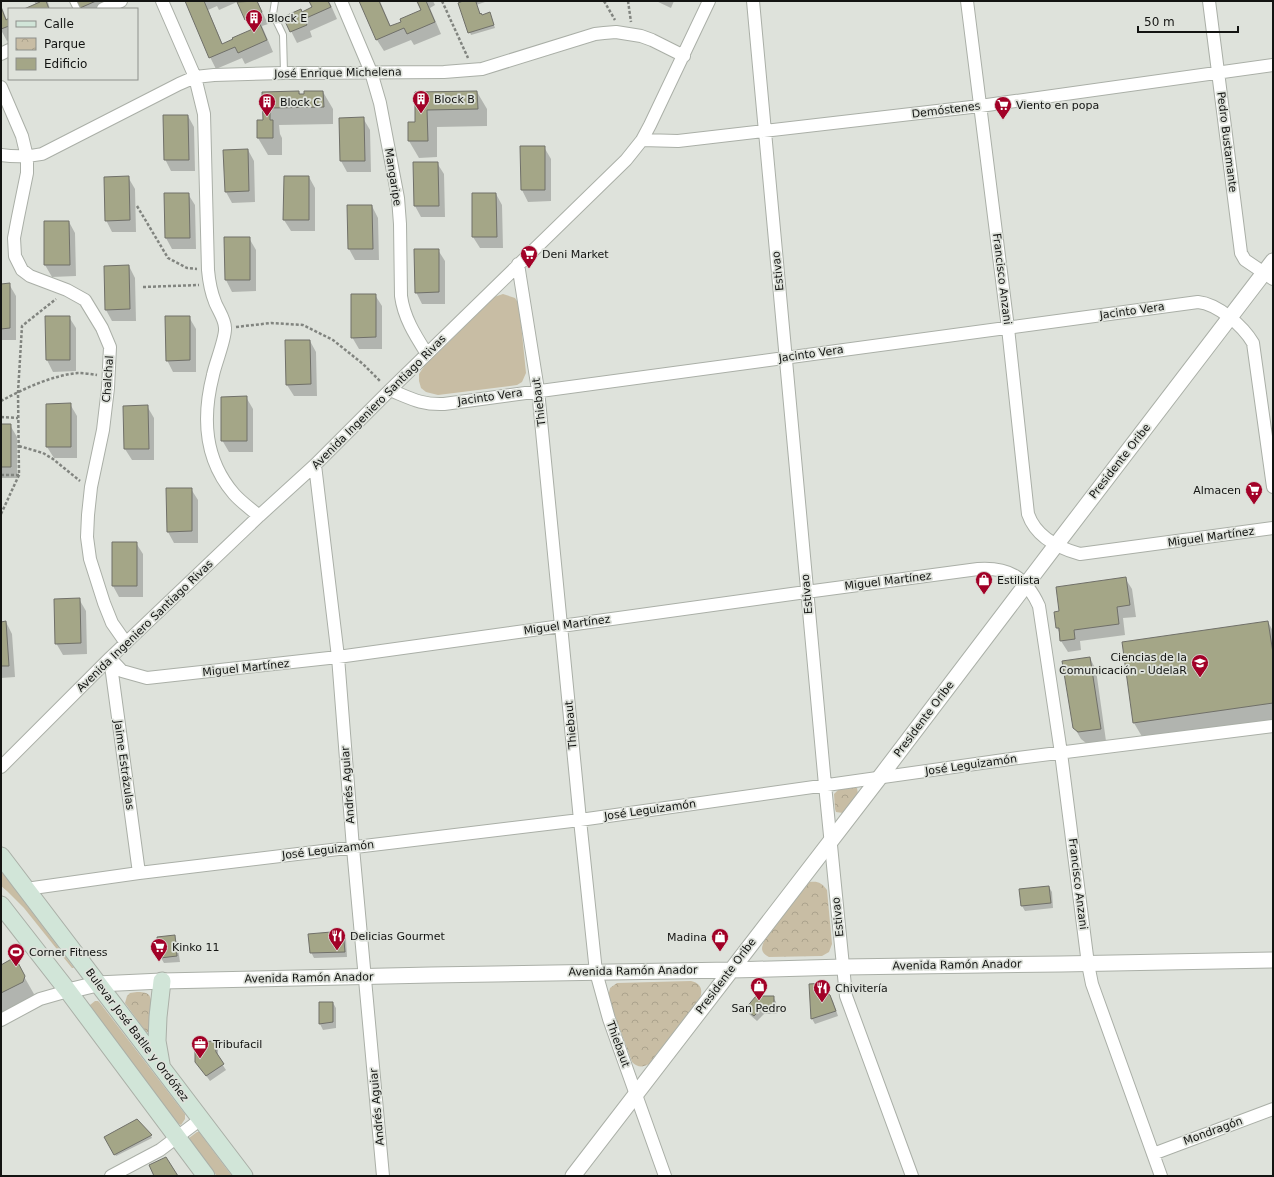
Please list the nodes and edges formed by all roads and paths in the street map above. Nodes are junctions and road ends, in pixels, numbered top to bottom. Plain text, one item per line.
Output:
1 (121, 1) edge
2 (162, 1) edge
3 (275, 1) edge
4 (341, 1) edge
5 (442, 1) edge
6 (604, 1) edge
7 (628, 1) edge
8 (709, 1) edge
9 (753, 1) edge
10 (967, 1) edge
11 (1209, 1) edge
12 (105, 8) edge
13 (616, 32) junction
14 (632, 34) junction
15 (684, 56) junction
16 (1273, 65) edge
17 (473, 70) junction
18 (371, 72) junction
19 (1219, 72) junction
20 (284, 73) junction
21 (195, 77) junction
22 (1, 87) edge
23 (980, 106) junction
24 (764, 131) junction
25 (642, 140) junction
26 (1, 155) edge
27 (27, 157) junction
28 (137, 206) dead end
29 (1273, 261) edge
30 (518, 264) junction
31 (208, 270) junction
32 (1268, 276) edge
33 (210, 285) junction
34 (143, 287) dead end
35 (68, 290) junction
36 (1230, 318) junction
37 (225, 328) junction
38 (1008, 328) junction
39 (427, 354) junction
40 (786, 357) junction
41 (109, 376) junction
42 (390, 390) junction
43 (538, 390) junction
44 (18, 392) junction
45 (1, 401) edge
46 (1, 417) edge
47 (18, 418) junction
48 (19, 446) junction
49 (315, 465) junction
50 (1, 475) edge
51 (18, 475) junction
52 (91, 487) junction
53 (1273, 488) edge
54 (1, 514) edge
55 (259, 516) junction
56 (1273, 528) edge
57 (1056, 545) junction
58 (1026, 585) junction
59 (806, 592) junction
60 (561, 626) junction
61 (126, 643) junction
62 (338, 657) junction
63 (110, 658) junction
64 (1273, 726) edge
65 (1061, 753) junction
66 (1, 767) edge
67 (880, 777) junction
68 (824, 785) junction
69 (580, 820) junction
70 (830, 841) junction
71 (353, 848) junction
72 (1, 856) edge
73 (139, 872) junction
74 (26, 889) junction
75 (1, 905) edge
76 (1273, 960) edge
77 (1088, 964) junction
78 (844, 967) junction
79 (731, 970) junction
80 (596, 972) junction
81 (364, 976) junction
82 (162, 980) junction
83 (97, 984) junction
84 (68, 991) junction
85 (1, 1020) edge
86 (161, 1066) junction
87 (636, 1095) junction
88 (1273, 1109) edge
89 (201, 1119) junction
90 (177, 1137) junction
91 (1153, 1154) junction
92 (111, 1176) edge
93 (206, 1176) edge
94 (244, 1176) edge
95 (383, 1176) edge
96 (573, 1176) edge
97 (665, 1176) edge
98 (912, 1176) edge
99 (1161, 1176) edge

1 - 12 street
2 - 21 street
3 - 20 lane
4 - 18 street, Mangaripe
5 - 17 path
6 - 13 path
7 - 14 path
8 - 15 street, Avenida Ingeniero Santiago Rivas
9 - 24 street, Estivao
10 - 23 street, Francisco Anzani
11 - 19 street, Pedro Bustamante
13 - 14 street, José Enrique Michelena
13 - 17 street, José Enrique Michelena
14 - 15 street, José Enrique Michelena
15 - 25 street, Avenida Ingeniero Santiago Rivas
16 - 19 street, Demóstenes
17 - 18 street, José Enrique Michelena
18 - 20 street, José Enrique Michelena
18 - 39 street, Mangaripe
19 - 23 street, Demóstenes
19 - 32 street, Pedro Bustamante
20 - 21 street, José Enrique Michelena
21 - 27 street, José Enrique Michelena
21 - 31 street
22 - 27 street, Chalchal
23 - 24 street, Demóstenes
23 - 38 street, Francisco Anzani
24 - 25 street, Demóstenes
24 - 40 street, Estivao
25 - 30 street, Avenida Ingeniero Santiago Rivas
26 - 27 street, José Enrique Michelena
27 - 35 street, Chalchal
28 - 31 path
29 - 32 street, Presidente Oribe
30 - 39 street, Avenida Ingeniero Santiago Rivas
30 - 43 street, Thiebaut
31 - 33 street
32 - 36 street, Presidente Oribe
33 - 34 path
33 - 37 street
35 - 41 street, Chalchal
35 - 44 path
36 - 38 street, Jacinto Vera
36 - 53 street
36 - 57 street, Presidente Oribe
37 - 42 path
37 - 55 street
38 - 40 street, Jacinto Vera
38 - 57 street, Francisco Anzani
39 - 42 street, Avenida Ingeniero Santiago Rivas
40 - 43 street, Jacinto Vera
40 - 59 street, Estivao
41 - 44 path
41 - 52 street, Chalchal
42 - 43 street, Jacinto Vera
42 - 49 street, Avenida Ingeniero Santiago Rivas
43 - 60 street, Thiebaut
44 - 45 path
44 - 47 path
46 - 47 path
47 - 48 path
48 - 51 path
48 - 52 path
49 - 55 street, Avenida Ingeniero Santiago Rivas
49 - 62 street, Andrés Aguiar
50 - 51 path
51 - 54 path
52 - 61 street, Chalchal
55 - 61 street, Avenida Ingeniero Santiago Rivas
56 - 57 street, Miguel Martínez
57 - 58 street, Presidente Oribe
58 - 59 street, Miguel Martínez
58 - 65 street, Francisco Anzani
58 - 67 street, Presidente Oribe
59 - 60 street, Miguel Martínez
59 - 68 street, Estivao
60 - 62 street, Miguel Martínez
60 - 69 street, Thiebaut
61 - 63 street, Avenida Ingeniero Santiago Rivas
62 - 63 street, Miguel Martínez
62 - 71 street, Andrés Aguiar
63 - 66 street, Avenida Ingeniero Santiago Rivas
63 - 73 street, Jaime Estrázulas
64 - 65 street, José Leguizamón
65 - 67 street, José Leguizamón
65 - 77 street, Francisco Anzani
67 - 68 street, José Leguizamón
67 - 70 street, Presidente Oribe
68 - 69 street, José Leguizamón
68 - 70 street, Estivao
69 - 71 street, José Leguizamón
69 - 80 street, Thiebaut
70 - 78 street, Estivao
70 - 79 street, Presidente Oribe
71 - 73 street, José Leguizamón
71 - 81 street, Andrés Aguiar
72 - 74 main road, Bulevar José Batlle y Ordóñez
73 - 74 street, José Leguizamón
74 - 83 main road, Bulevar José Batlle y Ordóñez
75 - 84 main road
76 - 77 street, Avenida Ramón Anador
77 - 78 street, Avenida Ramón Anador
77 - 91 street, Francisco Anzani
78 - 79 street, Avenida Ramón Anador
78 - 98 street, Estivao
79 - 80 street, Avenida Ramón Anador
79 - 87 street, Presidente Oribe
80 - 81 street, Avenida Ramón Anador
80 - 87 street, Thiebaut
81 - 82 street, Avenida Ramón Anador
81 - 95 street, Andrés Aguiar
82 - 83 street, Avenida Ramón Anador
82 - 86 main road
83 - 84 street, Avenida Ramón Anador
83 - 86 main road, Bulevar José Batlle y Ordóñez
84 - 85 street, Avenida Ramón Anador
84 - 90 main road
86 - 89 main road, Bulevar José Batlle y Ordóñez
87 - 96 street, Presidente Oribe
87 - 97 street, Thiebaut
88 - 91 street, Mondragón
89 - 90 street
89 - 94 main road, Bulevar José Batlle y Ordóñez
90 - 92 street
90 - 93 main road
91 - 99 street, Francisco Anzani

